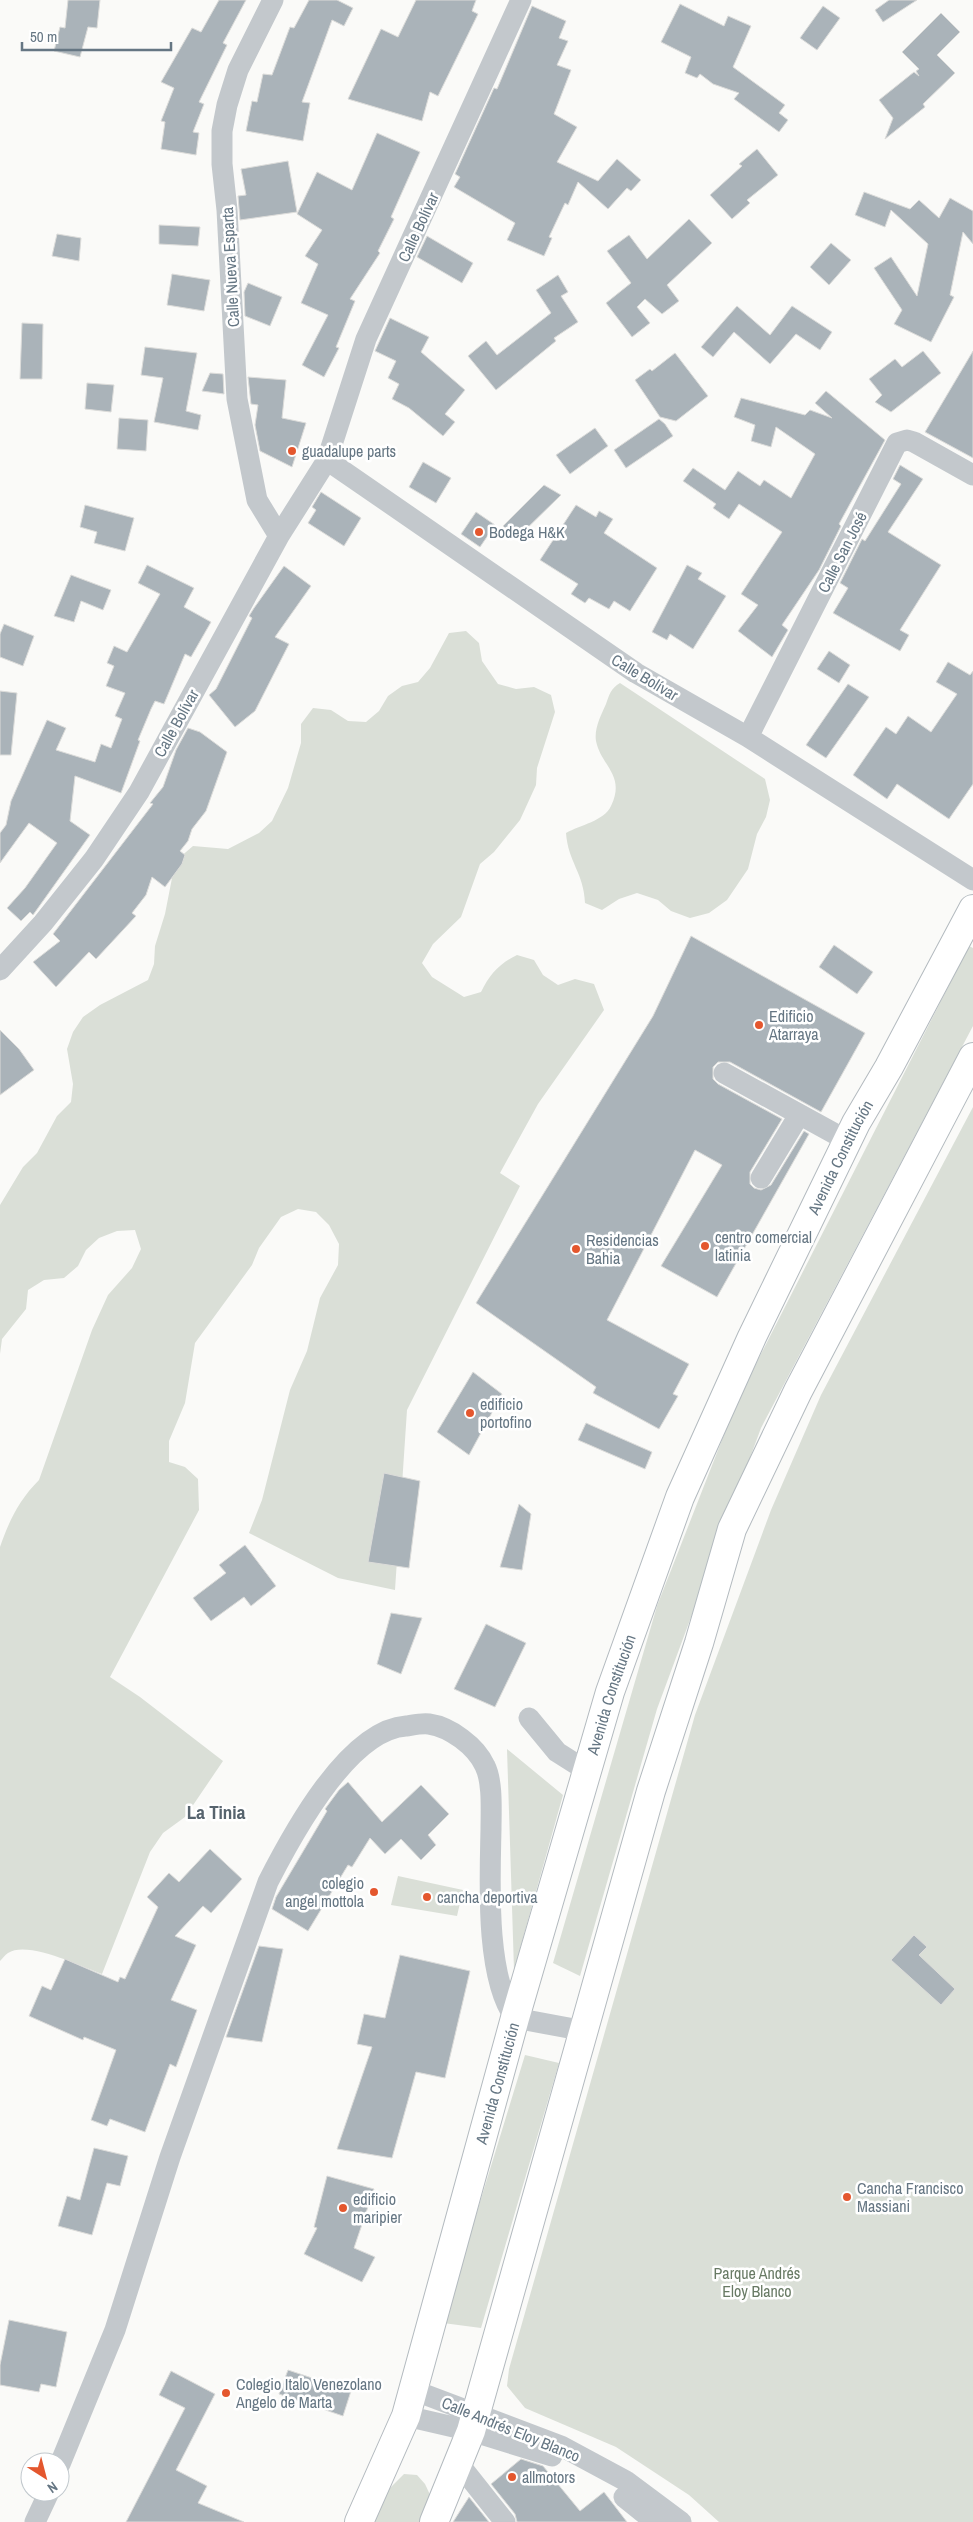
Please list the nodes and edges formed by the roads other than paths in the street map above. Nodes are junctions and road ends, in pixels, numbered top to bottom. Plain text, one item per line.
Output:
1 (273, 0) edge
2 (521, 0) edge
3 (327, 460) junction
4 (973, 475) edge
5 (279, 536) junction
6 (748, 736) junction
7 (973, 880) edge
8 (973, 909) edge
9 (0, 970) edge
10 (973, 1057) edge
11 (724, 1073) dead end
12 (799, 1115) junction
13 (848, 1141) junction
14 (761, 1178) dead end
15 (529, 1718) dead end
16 (587, 1771) junction
17 (515, 2018) junction
18 (585, 2031) junction
19 (413, 2390) junction
20 (406, 2416) junction
21 (473, 2422) junction
22 (65, 2452) edge
23 (459, 2464) junction
24 (44, 2502) edge
25 (35, 2522) edge
26 (359, 2522) edge
27 (434, 2522) edge
28 (505, 2522) edge
29 (655, 2522) edge
30 (681, 2522) edge

1 - 5 street, Calle Nueva Esparta
2 - 3 street, Calle Bolívar
3 - 5 street, Calle Bolívar
3 - 6 street, Calle Bolívar
4 - 6 street, Calle San José
5 - 9 street, Calle Bolívar
6 - 7 street, Calle Bolívar
8 - 13 main road, Avenida Constitución
10 - 18 main road
11 - 12 street
12 - 13 street
12 - 14 street
13 - 16 main road, Avenida Constitución
15 - 16 street
16 - 17 main road, Avenida Constitución
17 - 18 street
17 - 19 main road, Avenida Constitución
17 - 22 street
18 - 21 main road
19 - 20 main road, Avenida Constitución
19 - 21 street, Calle Andrés Eloy Blanco
20 - 21 street, Calle Andrés Eloy Blanco
20 - 26 main road, Avenida Constitución
21 - 23 main road
21 - 29 street, Calle Andrés Eloy Blanco
21 - 30 street, Calle Andrés Eloy Blanco
23 - 27 main road
23 - 28 street
24 - 25 street

